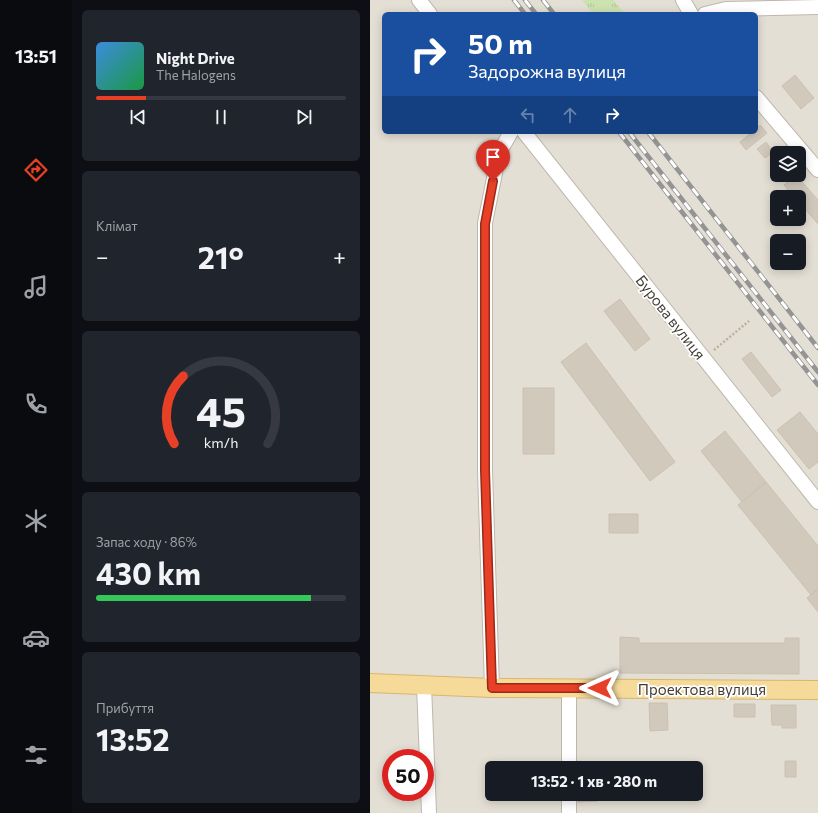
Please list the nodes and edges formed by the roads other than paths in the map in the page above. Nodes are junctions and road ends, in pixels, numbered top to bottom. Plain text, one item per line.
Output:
1 (419, 0) edge
2 (683, 0) edge
3 (818, 7) edge
4 (428, 12) edge
5 (690, 12) edge
6 (714, 12) edge
7 (758, 99) edge
8 (510, 134) edge
9 (526, 134) edge
10 (818, 170) edge
11 (818, 502) edge
12 (370, 683) edge
13 (424, 685) junction
14 (492, 688) junction
15 (569, 688) junction
16 (818, 690) edge
17 (569, 761) edge
18 (569, 801) edge
19 (429, 813) edge
20 (568, 813) edge

1 - 4 street
2 - 5 street
3 - 6 street
7 - 10 street
8 - 14 street
9 - 11 street, Бурова вулиця
12 - 13 main road, Проектова вулиця
13 - 14 main road, Проектова вулиця
13 - 19 street
14 - 15 main road, Проектова вулиця
15 - 16 main road, Проектова вулиця
15 - 17 street
18 - 20 street

